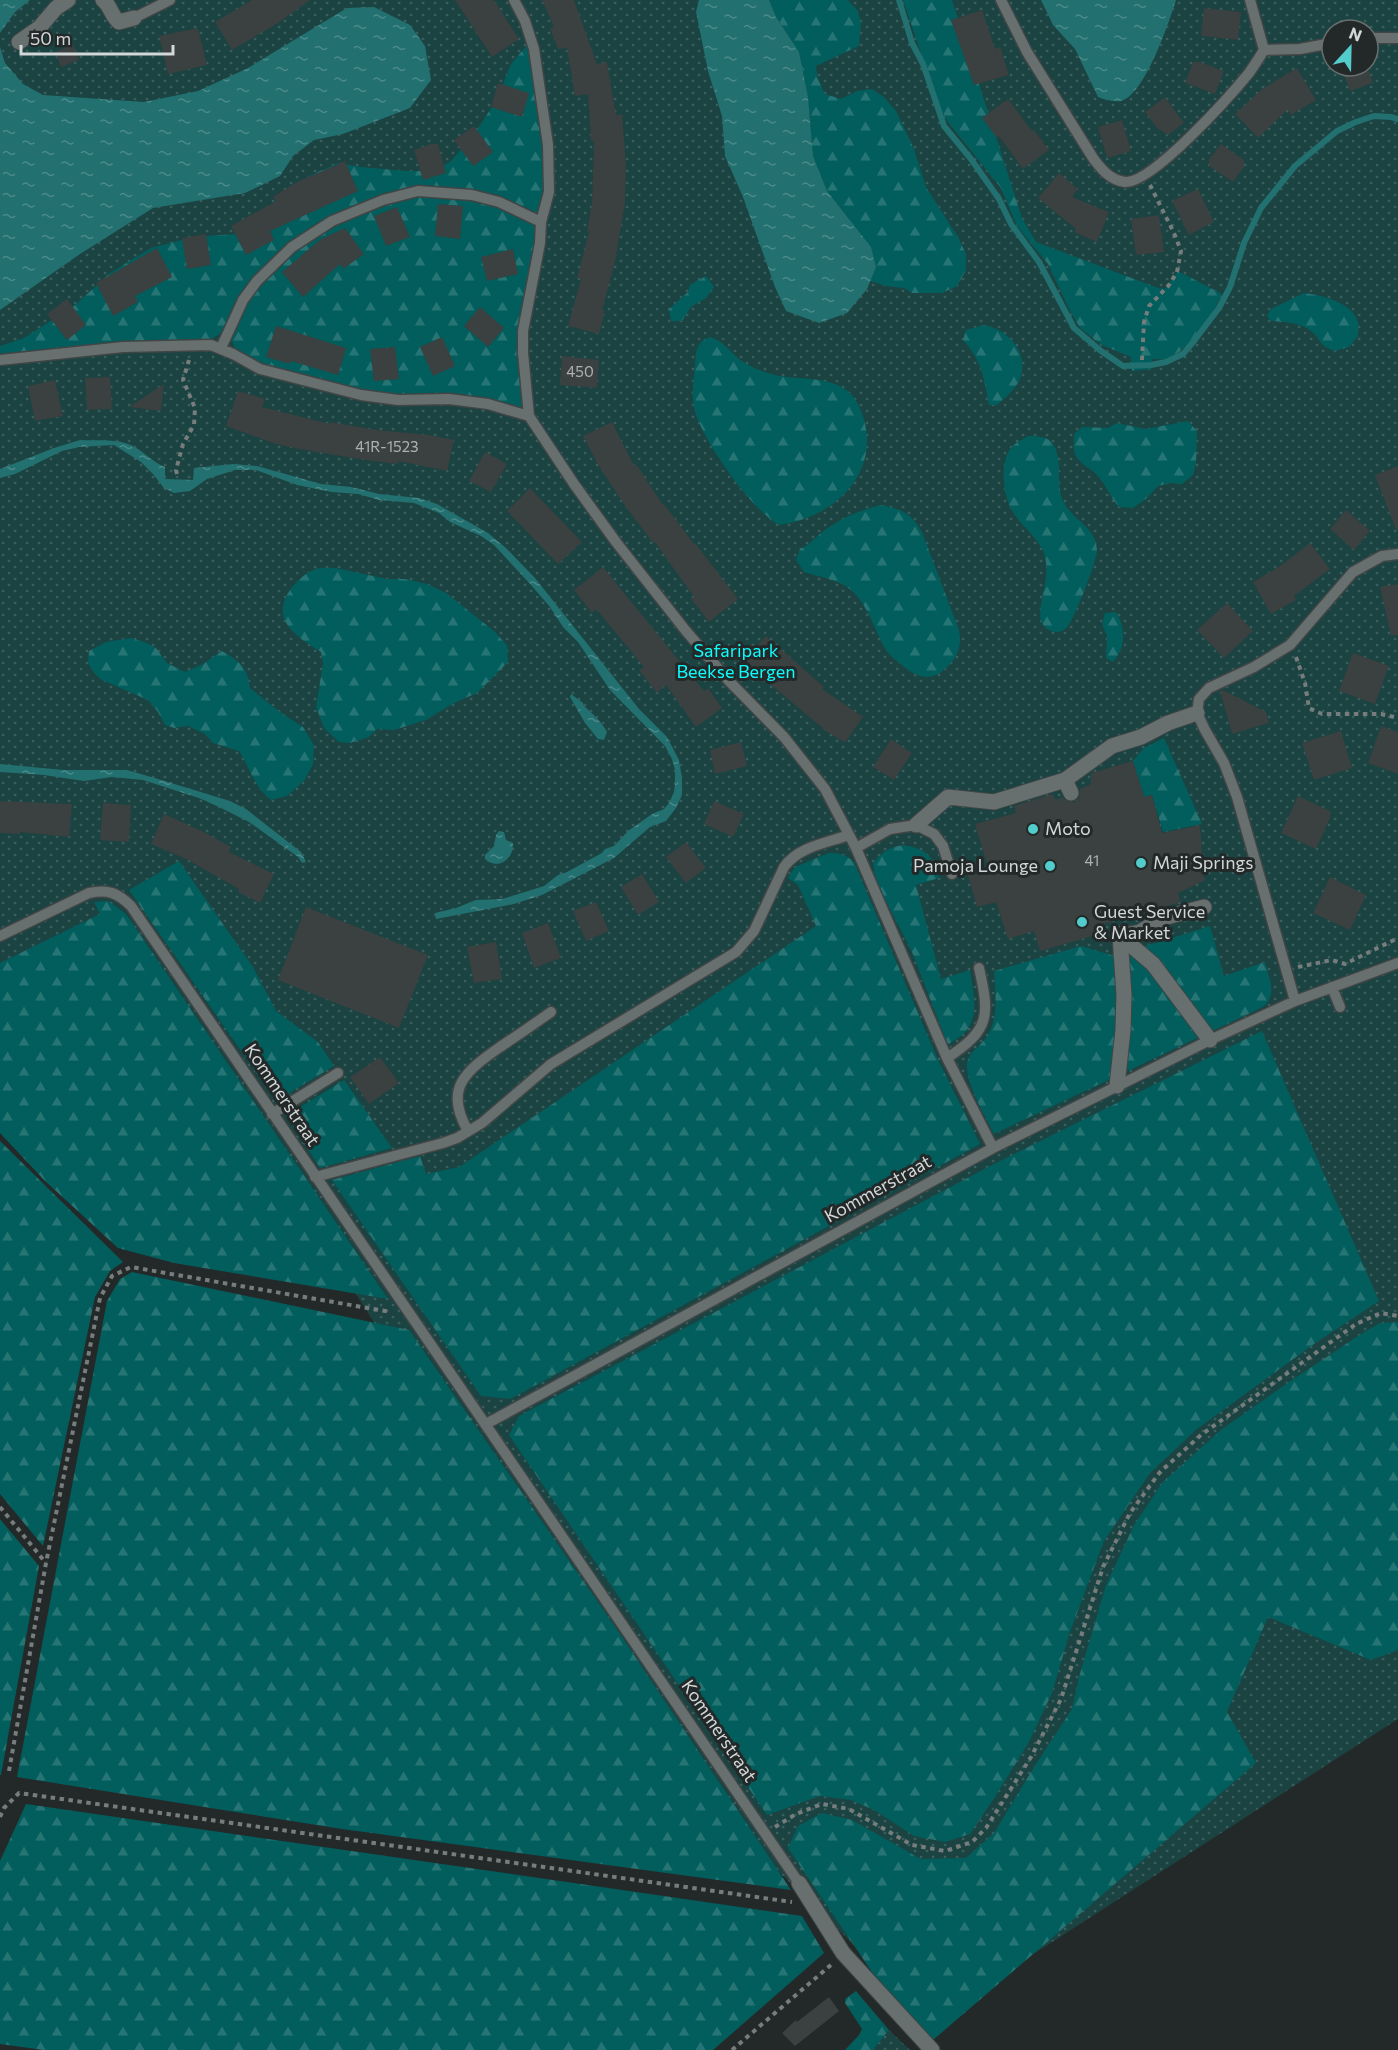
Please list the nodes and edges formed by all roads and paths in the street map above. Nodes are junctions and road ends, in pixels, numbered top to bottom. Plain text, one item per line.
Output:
1 (68, 0) edge
2 (103, 0) edge
3 (170, 0) edge
4 (514, 0) edge
5 (1001, 0) edge
6 (1250, 0) edge
7 (134, 18) joint
8 (1380, 38) edge
9 (1398, 38) edge
10 (19, 42) dead end
11 (1320, 46) edge
12 (1264, 50) junction
13 (1146, 175) junction
14 (541, 222) junction
15 (194, 345) junction
16 (220, 348) junction
17 (0, 360) edge
18 (1142, 360) dead end
19 (529, 416) junction
20 (177, 474) dead end
21 (1398, 554) edge
22 (1290, 645) junction
23 (1197, 713) junction
24 (1398, 718) edge
25 (916, 825) junction
26 (849, 835) junction
27 (856, 848) junction
28 (952, 874) dead end
29 (1204, 907) dead end
30 (0, 936) edge
31 (1120, 936) junction
32 (1398, 938) edge
33 (1398, 963) edge
34 (979, 968) dead end
35 (1287, 970) junction
36 (1332, 987) junction
37 (1296, 1001) junction
38 (1340, 1007) dead end
39 (551, 1012) dead end
40 (1210, 1040) junction
41 (947, 1058) junction
42 (338, 1073) dead end
43 (1117, 1086) junction
44 (272, 1114) junction
45 (468, 1131) junction
46 (993, 1148) junction
47 (315, 1177) junction
48 (410, 1315) junction
49 (1398, 1316) edge
50 (486, 1424) junction
51 (0, 1507) edge
52 (46, 1563) junction
53 (9, 1771) dead end
54 (0, 1817) edge
55 (766, 1833) junction
56 (800, 1883) joint
57 (813, 1905) junction
58 (843, 1953) junction
59 (732, 2050) edge
60 (932, 2050) edge

1 - 10 street
2 - 7 street
3 - 7 lane
4 - 14 lane
5 - 13 lane
6 - 12 lane
8 - 9 lane
11 - 12 lane
12 - 13 lane
13 - 18 path
14 - 16 lane
14 - 19 lane
15 - 16 lane
15 - 17 lane
15 - 20 path
16 - 19 lane
19 - 26 lane
21 - 22 lane
22 - 23 lane
22 - 24 path
23 - 25 street
23 - 35 lane
25 - 27 lane
25 - 28 lane
26 - 27 lane
26 - 45 lane
27 - 41 lane
29 - 31 street
30 - 44 lane, Kommerstraat
31 - 40 street
31 - 43 street
32 - 35 path
33 - 36 lane, Kommerstraat
34 - 41 lane
35 - 37 lane
36 - 37 lane, Kommerstraat
36 - 38 lane
37 - 40 lane, Kommerstraat
39 - 45 lane
40 - 43 lane, Kommerstraat
41 - 46 lane
42 - 44 lane
43 - 46 lane, Kommerstraat
44 - 47 lane, Kommerstraat
45 - 47 lane
46 - 50 lane, Kommerstraat
47 - 48 lane, Kommerstraat
48 - 50 lane, Kommerstraat
48 - 52 path
49 - 55 path
50 - 55 lane, Kommerstraat
51 - 52 path
52 - 53 path
54 - 57 path
55 - 56 lane, Kommerstraat
56 - 57 street, Kommerstraat
57 - 58 street, Kommerstraat
58 - 59 path
58 - 60 street, Kommerstraat

